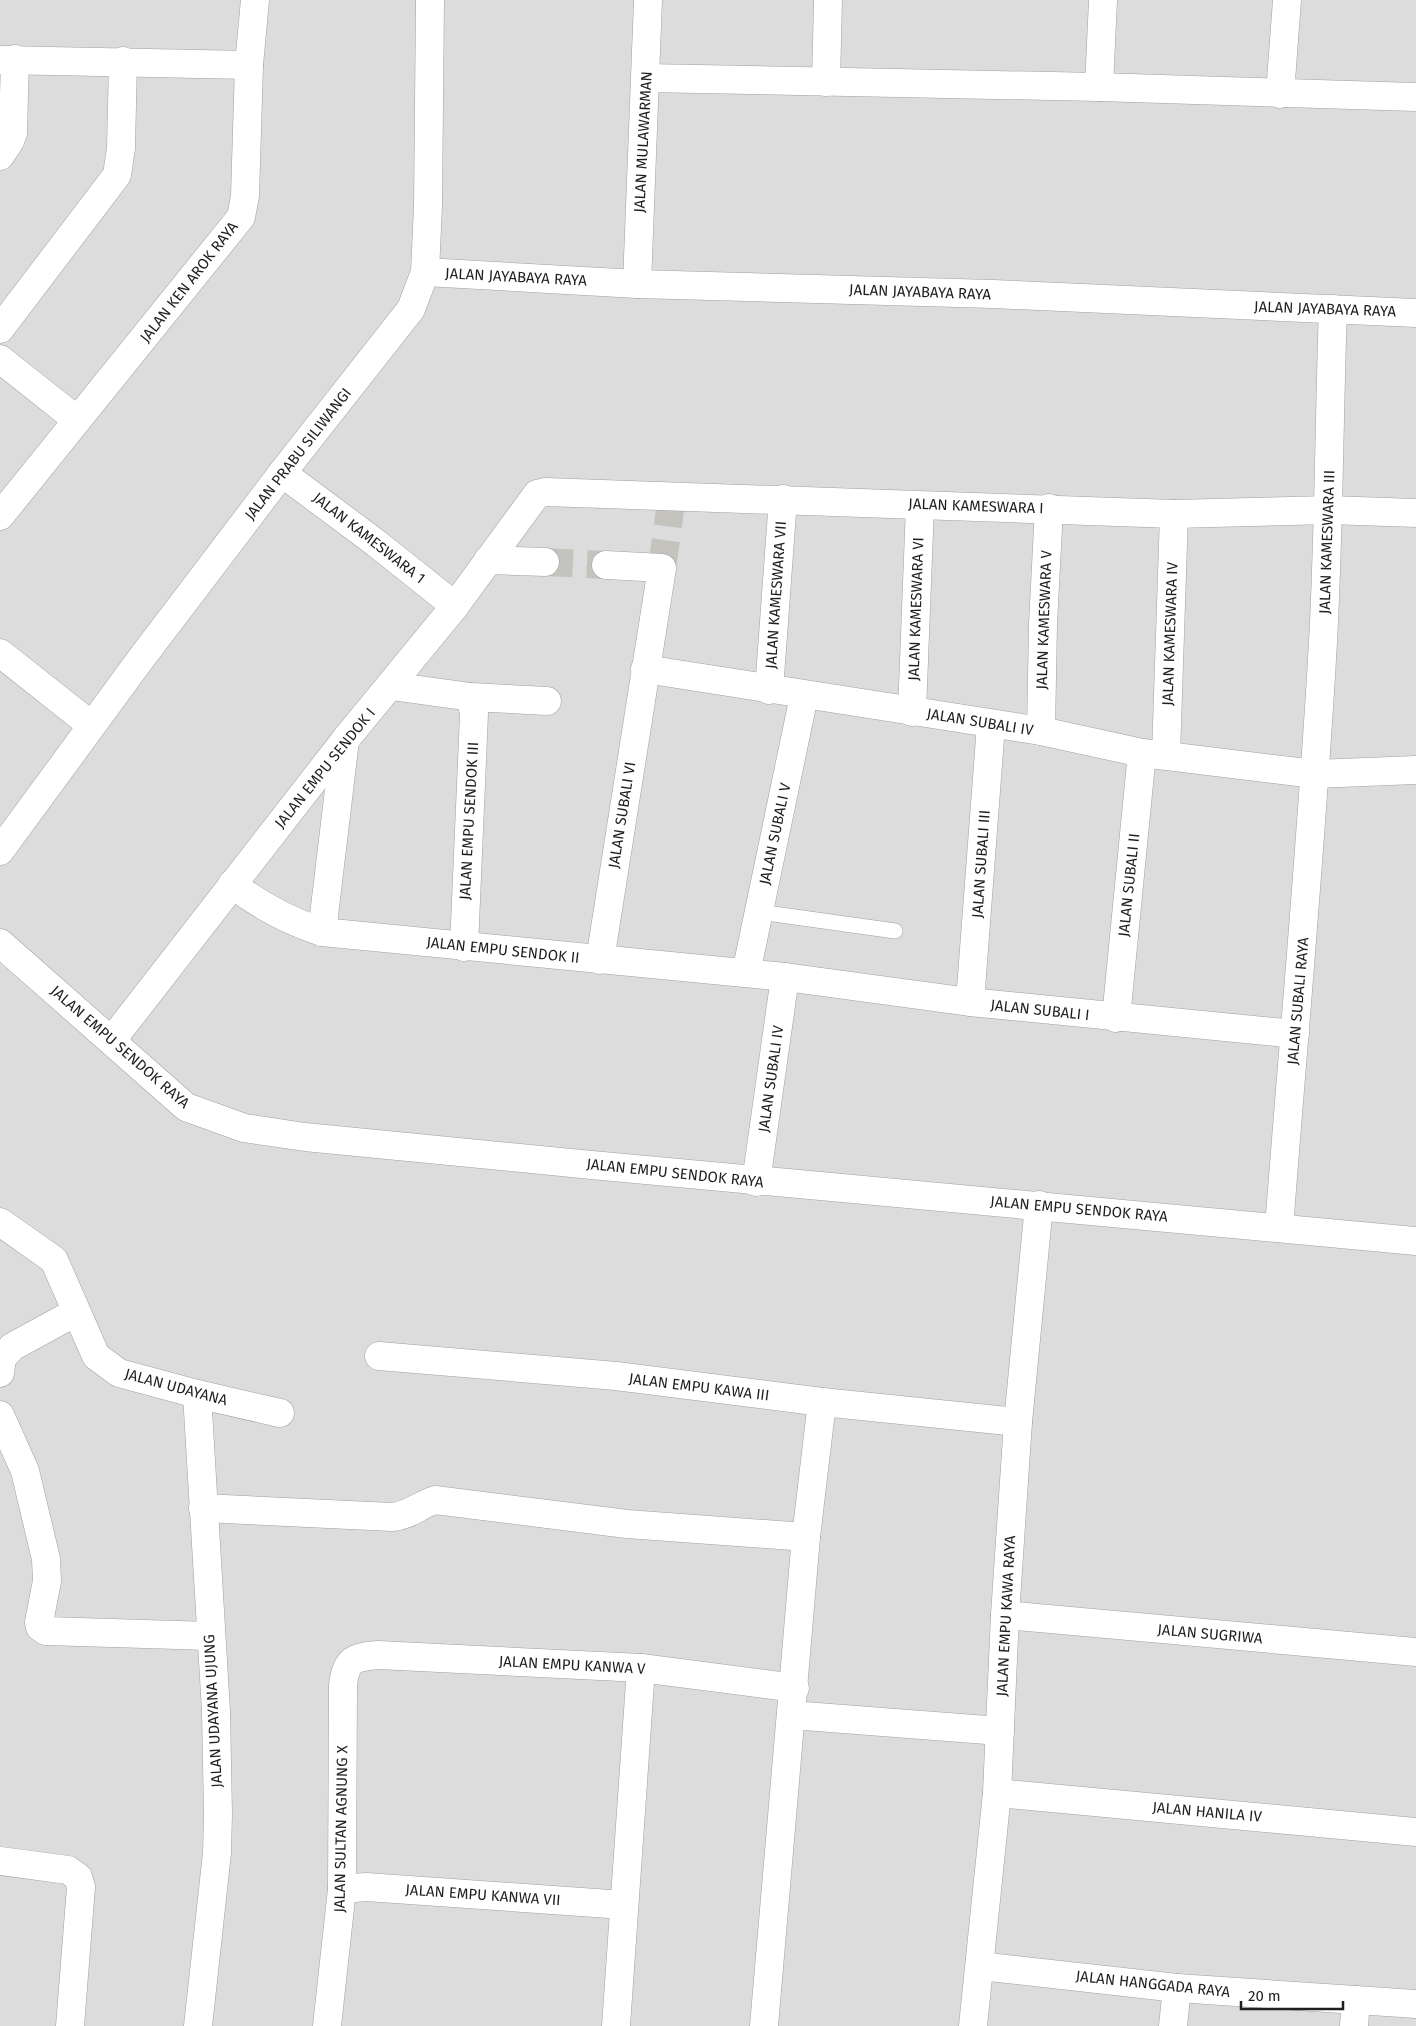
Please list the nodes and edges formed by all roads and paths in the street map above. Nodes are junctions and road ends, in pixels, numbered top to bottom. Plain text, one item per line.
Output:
1 (255, 0) edge
2 (430, 0) edge
3 (648, 0) edge
4 (828, 0) edge
5 (1103, 0) edge
6 (1287, 0) edge
7 (8, 59) edge
8 (123, 61) junction
9 (250, 65) junction
10 (646, 78) junction
11 (826, 82) junction
12 (1099, 87) junction
13 (1280, 94) junction
14 (1416, 97) edge
15 (0, 156) edge
16 (425, 272) junction
17 (637, 284) junction
18 (1333, 309) junction
19 (1416, 313) edge
20 (0, 329) edge
21 (0, 359) edge
22 (78, 420) junction
23 (282, 473) junction
24 (536, 494) joint
25 (783, 499) junction
26 (3, 504) edge
27 (920, 506) junction
28 (1049, 508) junction
29 (1329, 510) junction
30 (1416, 513) edge
31 (1174, 514) junction
32 (488, 560) junction
33 (544, 562) tunnel mouth
34 (606, 565) tunnel mouth
35 (455, 606) junction
36 (0, 654) edge
37 (645, 670) junction
38 (391, 686) junction
39 (770, 690) junction
40 (804, 696) junction
41 (471, 697) junction
42 (547, 701) dead end
43 (912, 712) junction
44 (91, 725) junction
45 (991, 725) junction
46 (1041, 732) junction
47 (345, 740) junction
48 (1154, 754) junction
49 (1416, 770) edge
50 (1314, 774) junction
51 (0, 851) edge
52 (232, 884) junction
53 (759, 912) junction
54 (895, 931) dead end
55 (322, 932) junction
56 (0, 943) edge
57 (464, 947) junction
58 (600, 960) junction
59 (746, 973) junction
60 (785, 977) junction
61 (970, 1002) junction
62 (1116, 1018) junction
63 (1295, 1034) junction
64 (112, 1040) junction
65 (756, 1182) junction
66 (1039, 1205) junction
67 (0, 1222) edge
68 (1279, 1228) junction
69 (1416, 1241) edge
70 (76, 1312) junction
71 (379, 1356) dead end
72 (0, 1373) edge
73 (196, 1394) junction
74 (822, 1402) junction
75 (280, 1413) dead end
76 (0, 1415) edge
77 (1018, 1422) junction
78 (203, 1508) junction
79 (806, 1537) junction
80 (1005, 1615) junction
81 (210, 1636) junction
82 (1416, 1652) edge
83 (350, 1662) joint
84 (641, 1668) junction
85 (794, 1688) junction
86 (790, 1715) junction
87 (1000, 1731) junction
88 (997, 1793) junction
89 (1416, 1832) edge
90 (0, 1861) edge
91 (342, 1889) junction
92 (624, 1905) junction
93 (980, 1966) junction
94 (1177, 1988) junction
95 (1416, 2004) edge
96 (1355, 2013) edge
97 (70, 2026) edge
98 (198, 2026) edge
99 (327, 2026) edge
100 (616, 2026) edge
101 (764, 2026) edge
102 (973, 2026) edge
103 (1173, 2026) edge

1 - 9 street, JALAN KEN AROK RAYA
2 - 16 street, JALAN PRABU SILIWANGI
3 - 10 street, JALAN MULAWARMAN
4 - 11 street
5 - 12 street
6 - 13 street
7 - 8 street
7 - 15 street
8 - 9 street
8 - 20 street
9 - 22 street, JALAN KEN AROK RAYA
10 - 11 street
10 - 17 street, JALAN MULAWARMAN
11 - 12 street
12 - 13 street
13 - 14 street
16 - 17 street, JALAN JAYABAYA RAYA
16 - 23 street, JALAN PRABU SILIWANGI
17 - 18 street, JALAN JAYABAYA RAYA
18 - 19 street, JALAN JAYABAYA RAYA
18 - 29 street, JALAN KAMESWARA III
21 - 22 street
22 - 26 street, JALAN KEN AROK RAYA
23 - 35 street, JALAN KAMESWARA 1
23 - 44 street, JALAN PRABU SILIWANGI
24 - 25 street, JALAN KAMESWARA I
24 - 32 street, JALAN EMPU SENDOK I
25 - 27 street, JALAN KAMESWARA I
25 - 39 street, JALAN KAMESWARA VII
27 - 28 street, JALAN KAMESWARA I
27 - 43 street, JALAN KAMESWARA VI
28 - 31 street, JALAN KAMESWARA I
28 - 46 street, JALAN KAMESWARA V
29 - 30 street, JALAN KAMESWARA I
29 - 31 street, JALAN KAMESWARA I
29 - 50 street, JALAN KAMESWARA III
31 - 48 street, JALAN KAMESWARA IV
32 - 33 street
32 - 35 street, JALAN EMPU SENDOK I
34 - 37 street, JALAN SUBALI VI
35 - 38 street, JALAN EMPU SENDOK I
36 - 44 street
37 - 39 street, JALAN SUBALI IV
37 - 58 street, JALAN SUBALI VI
38 - 41 street
38 - 47 street, JALAN EMPU SENDOK I
39 - 40 street, JALAN SUBALI IV
40 - 43 street, JALAN SUBALI IV
40 - 53 street, JALAN SUBALI V
41 - 42 street
41 - 57 street, JALAN EMPU SENDOK III
43 - 45 street, JALAN SUBALI IV
44 - 51 street, JALAN PRABU SILIWANGI
45 - 46 street, JALAN SUBALI IV
45 - 61 street, JALAN SUBALI III
46 - 48 street, JALAN SUBALI IV
47 - 52 street, JALAN EMPU SENDOK I
47 - 55 street
48 - 50 street, JALAN SUBALI IV
48 - 62 street, JALAN SUBALI II
49 - 50 street, JALAN SUBALI IV
50 - 63 street, JALAN SUBALI RAYA
52 - 55 street, JALAN EMPU SENDOK II
52 - 64 street, JALAN EMPU SENDOK I
53 - 54 lane
53 - 59 street, JALAN SUBALI V
55 - 57 street, JALAN EMPU SENDOK II
56 - 64 street, JALAN EMPU SENDOK RAYA
57 - 58 street, JALAN EMPU SENDOK II
58 - 59 street, JALAN EMPU SENDOK II
59 - 60 street, JALAN EMPU SENDOK II
60 - 61 street, JALAN SUBALI I
60 - 65 street, JALAN SUBALI IV
61 - 62 street, JALAN SUBALI I
62 - 63 street, JALAN SUBALI I
63 - 68 street, JALAN SUBALI RAYA
64 - 65 street, JALAN EMPU SENDOK RAYA
65 - 66 street, JALAN EMPU SENDOK RAYA
66 - 68 street, JALAN EMPU SENDOK RAYA
66 - 77 street, JALAN EMPU KAWA RAYA
67 - 70 street, JALAN UDAYANA
68 - 69 street, JALAN EMPU SENDOK RAYA
70 - 72 street
70 - 73 street, JALAN UDAYANA
71 - 74 street, JALAN EMPU KAWA III
73 - 75 street, JALAN UDAYANA
73 - 78 street, JALAN UDAYANA UJUNG
74 - 77 street, JALAN EMPU KAWA III
74 - 79 street
76 - 81 street
77 - 80 street, JALAN EMPU KAWA RAYA
78 - 79 street
78 - 81 street, JALAN UDAYANA UJUNG
79 - 85 street
80 - 82 street, JALAN SUGRIWA
80 - 87 street, JALAN EMPU KAWA RAYA
81 - 98 street, JALAN UDAYANA UJUNG
83 - 84 street, JALAN EMPU KANWA V
83 - 91 street, JALAN SULTAN AGNUNG X
84 - 85 street, JALAN EMPU KANWA V
84 - 92 street
85 - 86 street
86 - 87 street
86 - 101 street
87 - 88 street, JALAN EMPU KAWA RAYA
88 - 89 street, JALAN HANILA IV
88 - 93 street, JALAN EMPU KAWA RAYA
90 - 97 street
91 - 92 street, JALAN EMPU KANWA VII
91 - 99 street, JALAN SULTAN AGNUNG X
92 - 100 street
93 - 94 street, JALAN HANGGADA RAYA
93 - 102 street, JALAN EMPU KAWA RAYA
94 - 96 street, JALAN HANGGADA RAYA
94 - 103 street
95 - 96 street, JALAN HANGGADA RAYA

